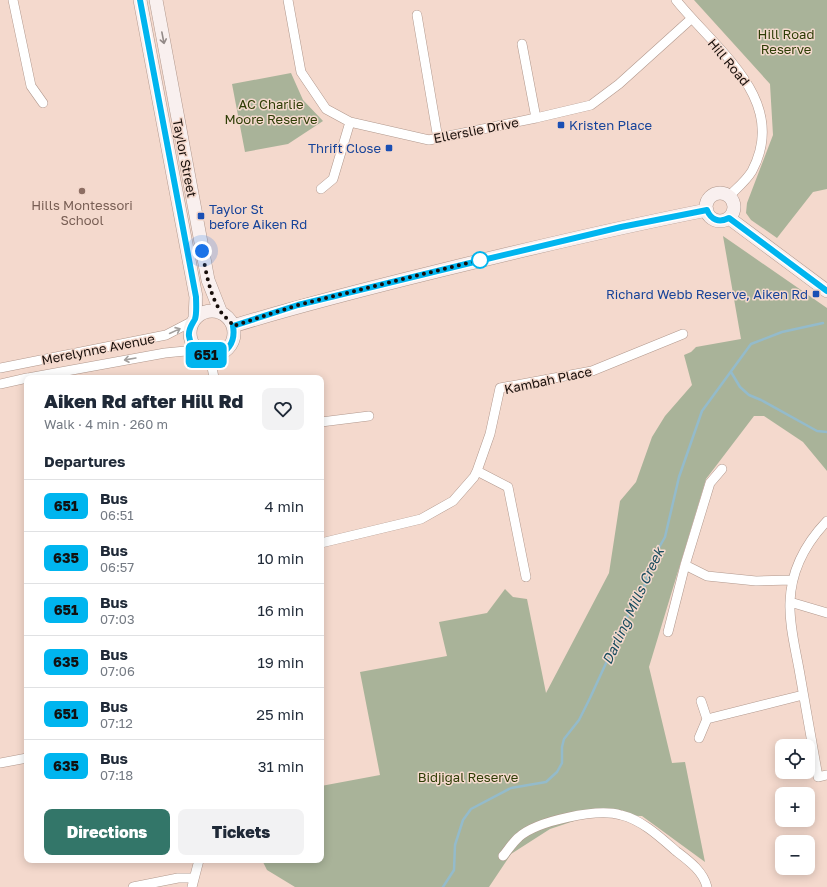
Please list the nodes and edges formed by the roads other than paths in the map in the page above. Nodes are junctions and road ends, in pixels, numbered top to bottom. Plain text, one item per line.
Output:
1 (13, 0) edge
2 (140, 0) edge
3 (156, 0) edge
4 (288, 0) edge
5 (676, 0) edge
6 (417, 15) dead end
7 (691, 19) junction
8 (522, 44) dead end
9 (43, 103) dead end
10 (536, 118) junction
11 (350, 122) junction
12 (438, 140) junction
13 (321, 189) dead end
14 (729, 196) junction
15 (707, 210) junction
16 (729, 218) junction
17 (827, 291) edge
18 (221, 313) junction
19 (194, 320) junction
20 (233, 326) junction
21 (683, 334) dead end
22 (196, 350) junction
23 (210, 356) junction
24 (58, 357) junction
25 (0, 368) edge
26 (61, 372) junction
27 (44, 375) edge
28 (213, 375) edge
29 (24, 379) edge
30 (0, 384) edge
31 (369, 416) dead end
32 (324, 422) edge
33 (722, 469) dead end
34 (477, 471) junction
35 (827, 520) edge
36 (324, 542) edge
37 (684, 564) junction
38 (526, 577) dead end
39 (793, 580) junction
40 (790, 602) junction
41 (827, 613) edge
42 (668, 632) dead end
43 (803, 695) junction
44 (702, 701) dead end
45 (707, 719) junction
46 (699, 738) dead end
47 (24, 759) edge
48 (0, 763) edge
49 (827, 776) edge
50 (503, 856) dead end
51 (198, 863) edge
52 (193, 882) edge
53 (133, 887) edge
54 (707, 887) edge

1 - 9 street
2 - 19 street, Taylor Street
3 -> 18 street, Taylor Street
4 - 11 street, Ellerslie Drive
5 - 7 street, Hill Road
6 - 12 street
7 - 10 street, Ellerslie Drive
7 - 14 street, Hill Road
8 - 10 street
10 - 12 street, Ellerslie Drive
11 - 12 street, Ellerslie Drive
11 - 13 street
14 - 15 street
14 - 16 street
15 - 16 street
15 - 20 street
16 - 17 street
18 - 19 street
18 - 20 street
19 - 22 street
24 -> 19 street, Merelynne Avenue
20 - 23 street
21 - 34 street, Kambah Place
22 - 23 street
22 -> 26 street, Merelynne Avenue
23 - 28 street
24 - 25 street, Merelynne Avenue
24 - 26 street
26 - 27 street, Merelynne Avenue
29 - 30 street, Merelynne Avenue
31 - 32 street
33 - 37 street
34 - 36 street, Kambah Place
34 - 38 street
35 - 39 street
37 - 39 street
37 - 42 street
39 - 40 street
40 - 41 street
40 - 43 street
43 - 45 street
43 - 49 street
44 - 45 street
45 - 46 street
47 - 48 street
50 - 54 street
51 - 52 street
52 - 53 street

